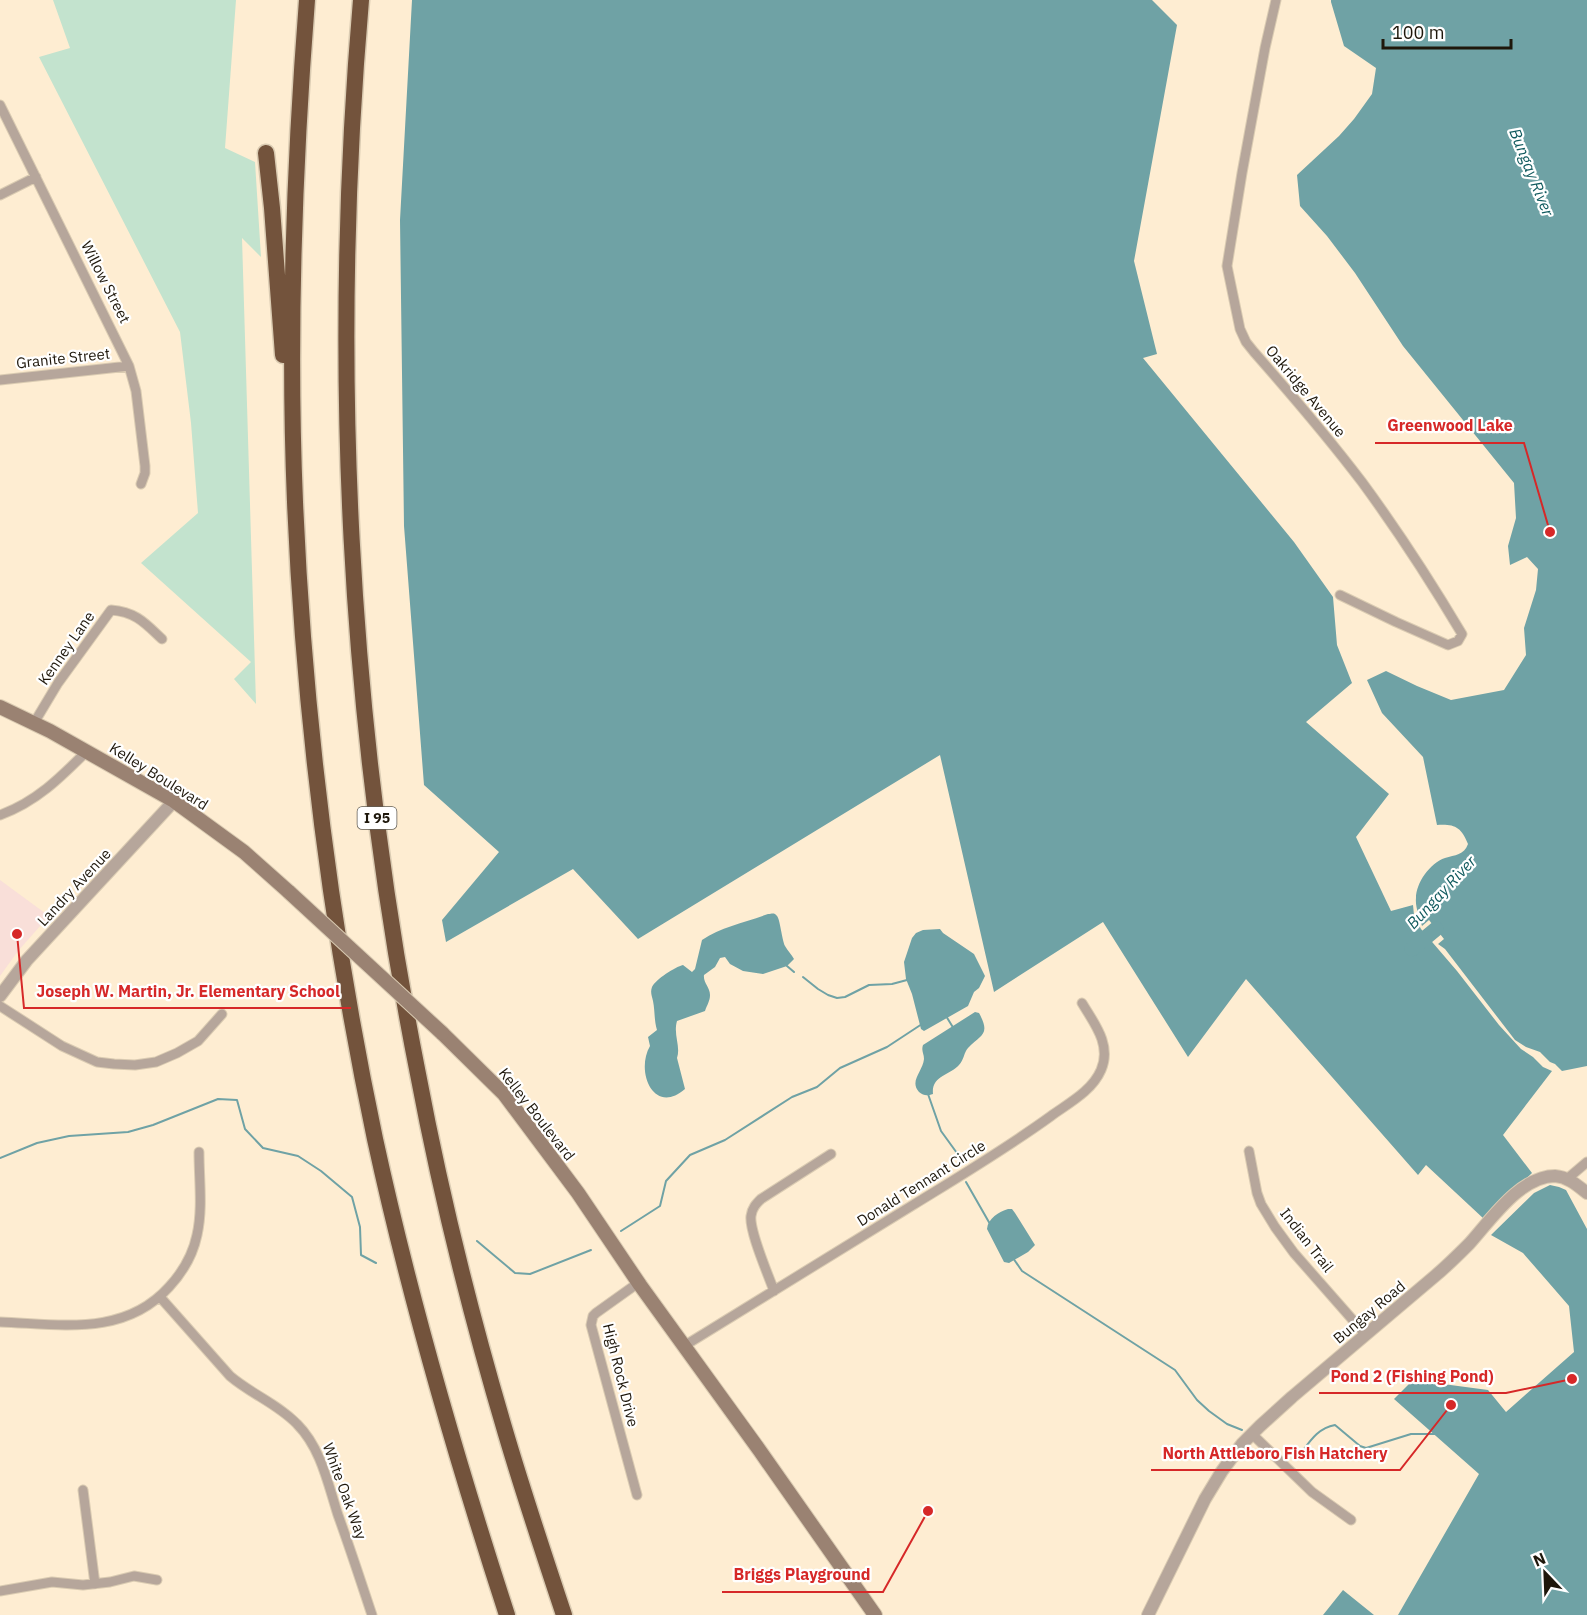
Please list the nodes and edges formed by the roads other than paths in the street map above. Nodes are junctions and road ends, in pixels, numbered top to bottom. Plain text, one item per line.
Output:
1 (307, 0) edge
2 (360, 0) edge
3 (1276, 0) edge
4 (0, 105) edge
5 (266, 153) dead end
6 (36, 177) junction
7 (0, 195) edge
8 (129, 366) junction
9 (0, 380) edge
10 (141, 484) dead end
11 (295, 499) junction
12 (1340, 595) dead end
13 (162, 639) dead end
14 (0, 707) edge
15 (34, 723) junction
16 (87, 752) junction
17 (174, 801) junction
18 (0, 815) edge
19 (0, 996) edge
20 (1082, 1003) dead end
21 (0, 1006) edge
22 (222, 1014) dead end
23 (1249, 1151) dead end
24 (199, 1152) dead end
25 (831, 1154) dead end
26 (1587, 1162) edge
27 (1567, 1179) junction
28 (1587, 1193) edge
29 (638, 1282) junction
30 (774, 1291) junction
31 (160, 1297) junction
32 (0, 1322) edge
33 (1366, 1335) junction
34 (684, 1346) junction
35 (1252, 1434) junction
36 (83, 1490) dead end
37 (637, 1495) dead end
38 (1351, 1520) dead end
39 (157, 1580) dead end
40 (95, 1584) junction
41 (0, 1592) edge
42 (372, 1615) edge
43 (507, 1615) edge
44 (564, 1615) edge
45 (875, 1615) edge
46 (1148, 1615) edge

1 - 11 highway
2 - 44 highway, I 95
3 - 12 street, Oakridge Avenue
4 - 6 street, Willow Street
5 - 11 highway
6 - 7 street
6 - 8 street, Willow Street
8 - 9 street, Granite Street
8 - 10 street, Willow Street
11 - 43 highway
13 - 15 street, Kenney Lane
14 - 15 main road, Kelley Boulevard
15 - 16 main road, Kelley Boulevard
16 - 17 main road, Kelley Boulevard
16 - 18 street
17 - 19 street, Landry Avenue
17 - 29 main road, Kelley Boulevard, bridge
20 - 30 street, Donald Tennant Circle
21 - 22 street
23 - 33 street, Indian Trail
24 - 31 street
25 - 30 street
26 - 27 street
27 - 28 street
27 - 33 street, Bungay Road
29 - 34 main road, Kelley Boulevard
29 - 37 street, High Rock Drive
30 - 34 street, Donald Tennant Circle
31 - 32 street
31 - 42 street, White Oak Way
33 - 35 street, Bungay Road
34 - 45 main road, Kelley Boulevard
35 - 38 street
35 - 46 street, Bungay Road
36 - 40 street
39 - 40 street
40 - 41 street

